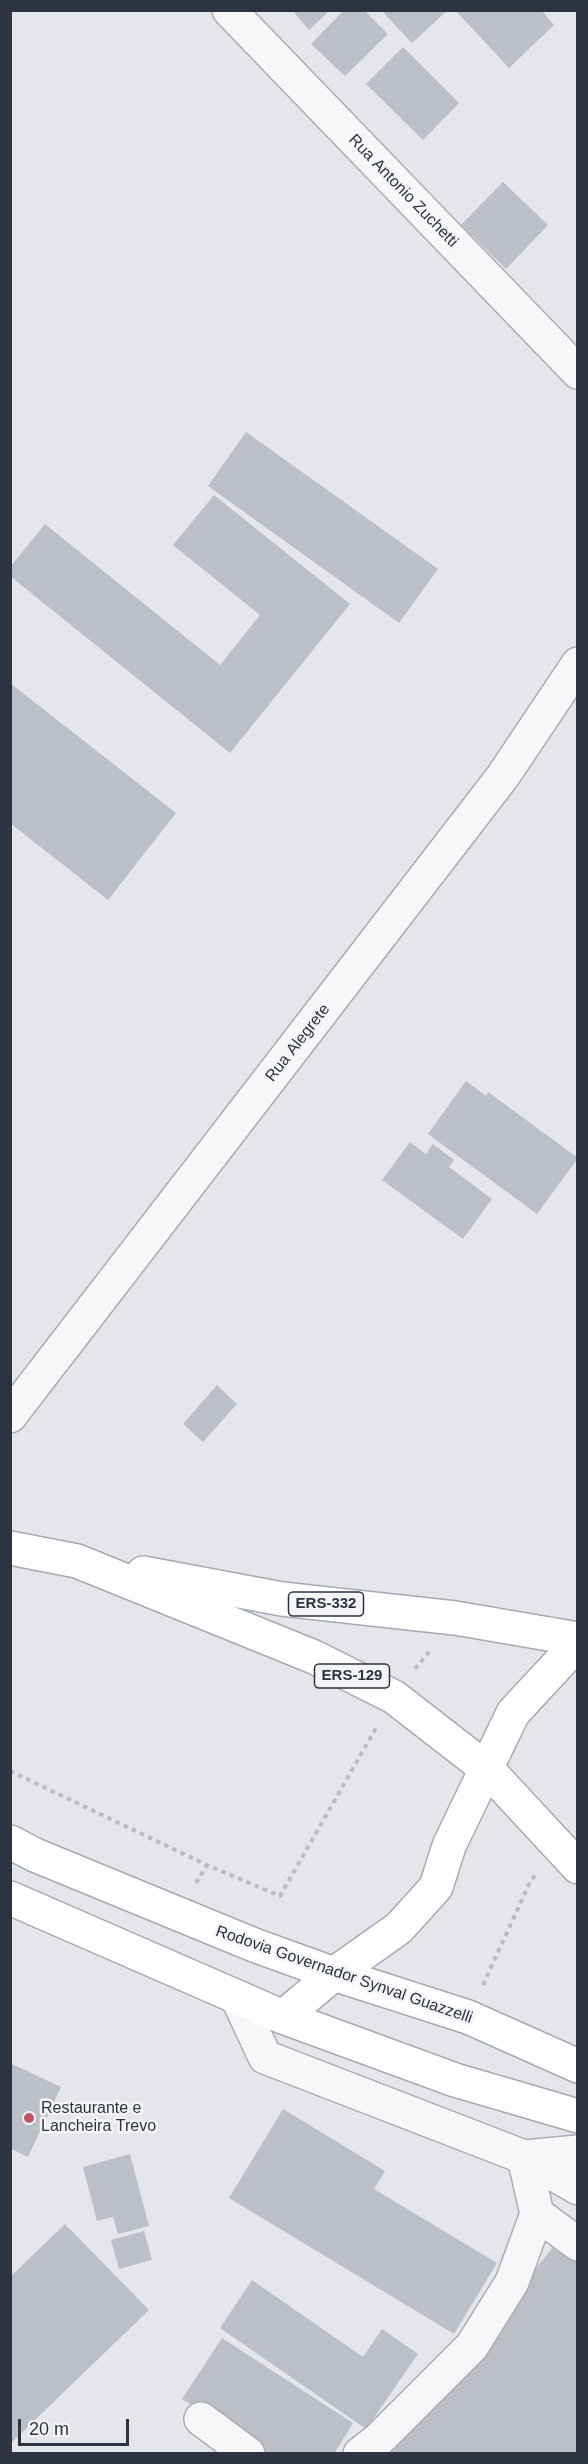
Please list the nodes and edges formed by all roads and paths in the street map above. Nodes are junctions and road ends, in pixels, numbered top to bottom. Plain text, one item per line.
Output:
1 (229, 10) edge
2 (578, 372) edge
3 (578, 664) edge
4 (10, 1416) edge
5 (10, 1548) edge
6 (77, 1561) junction
7 (455, 1618) junction
8 (578, 1641) edge
9 (394, 1698) junction
10 (488, 1770) junction
11 (10, 1771) edge
12 (10, 1842) edge
13 (568, 1857) edge
14 (10, 1898) edge
15 (334, 1974) junction
16 (237, 1997) junction
17 (283, 2017) junction
18 (468, 2017) junction
19 (578, 2066) edge
20 (578, 2116) edge
21 (578, 2152) edge
22 (524, 2157) junction
23 (578, 2188) edge
24 (537, 2214) junction
25 (578, 2244) edge
26 (201, 2419) dead end
27 (248, 2454) edge
28 (360, 2454) edge

1 - 2 street, Rua Antonio Zuchetti
3 - 4 street, Rua Alegrete
5 - 6 main road, ERS-129
6 - 7 main road, ERS-332
6 - 9 main road, ERS-129
7 - 8 main road, ERS-332
7 - 9 path
8 - 10 main road, ERS-332
9 - 10 main road, ERS-129
9 - 11 path
10 - 13 main road, ERS-129
10 - 15 main road
12 - 15 main road, Rodovia Governador Synval Guazzelli
13 - 18 path
14 - 16 main road
15 - 17 main road
15 - 18 main road, Rodovia Governador Synval Guazzelli
16 - 17 main road
16 - 22 street
17 - 20 main road
18 - 19 main road, Rodovia Governador Synval Guazzelli
21 - 22 street
22 - 23 street
22 - 24 street
24 - 25 street
24 - 28 street
26 - 27 street

